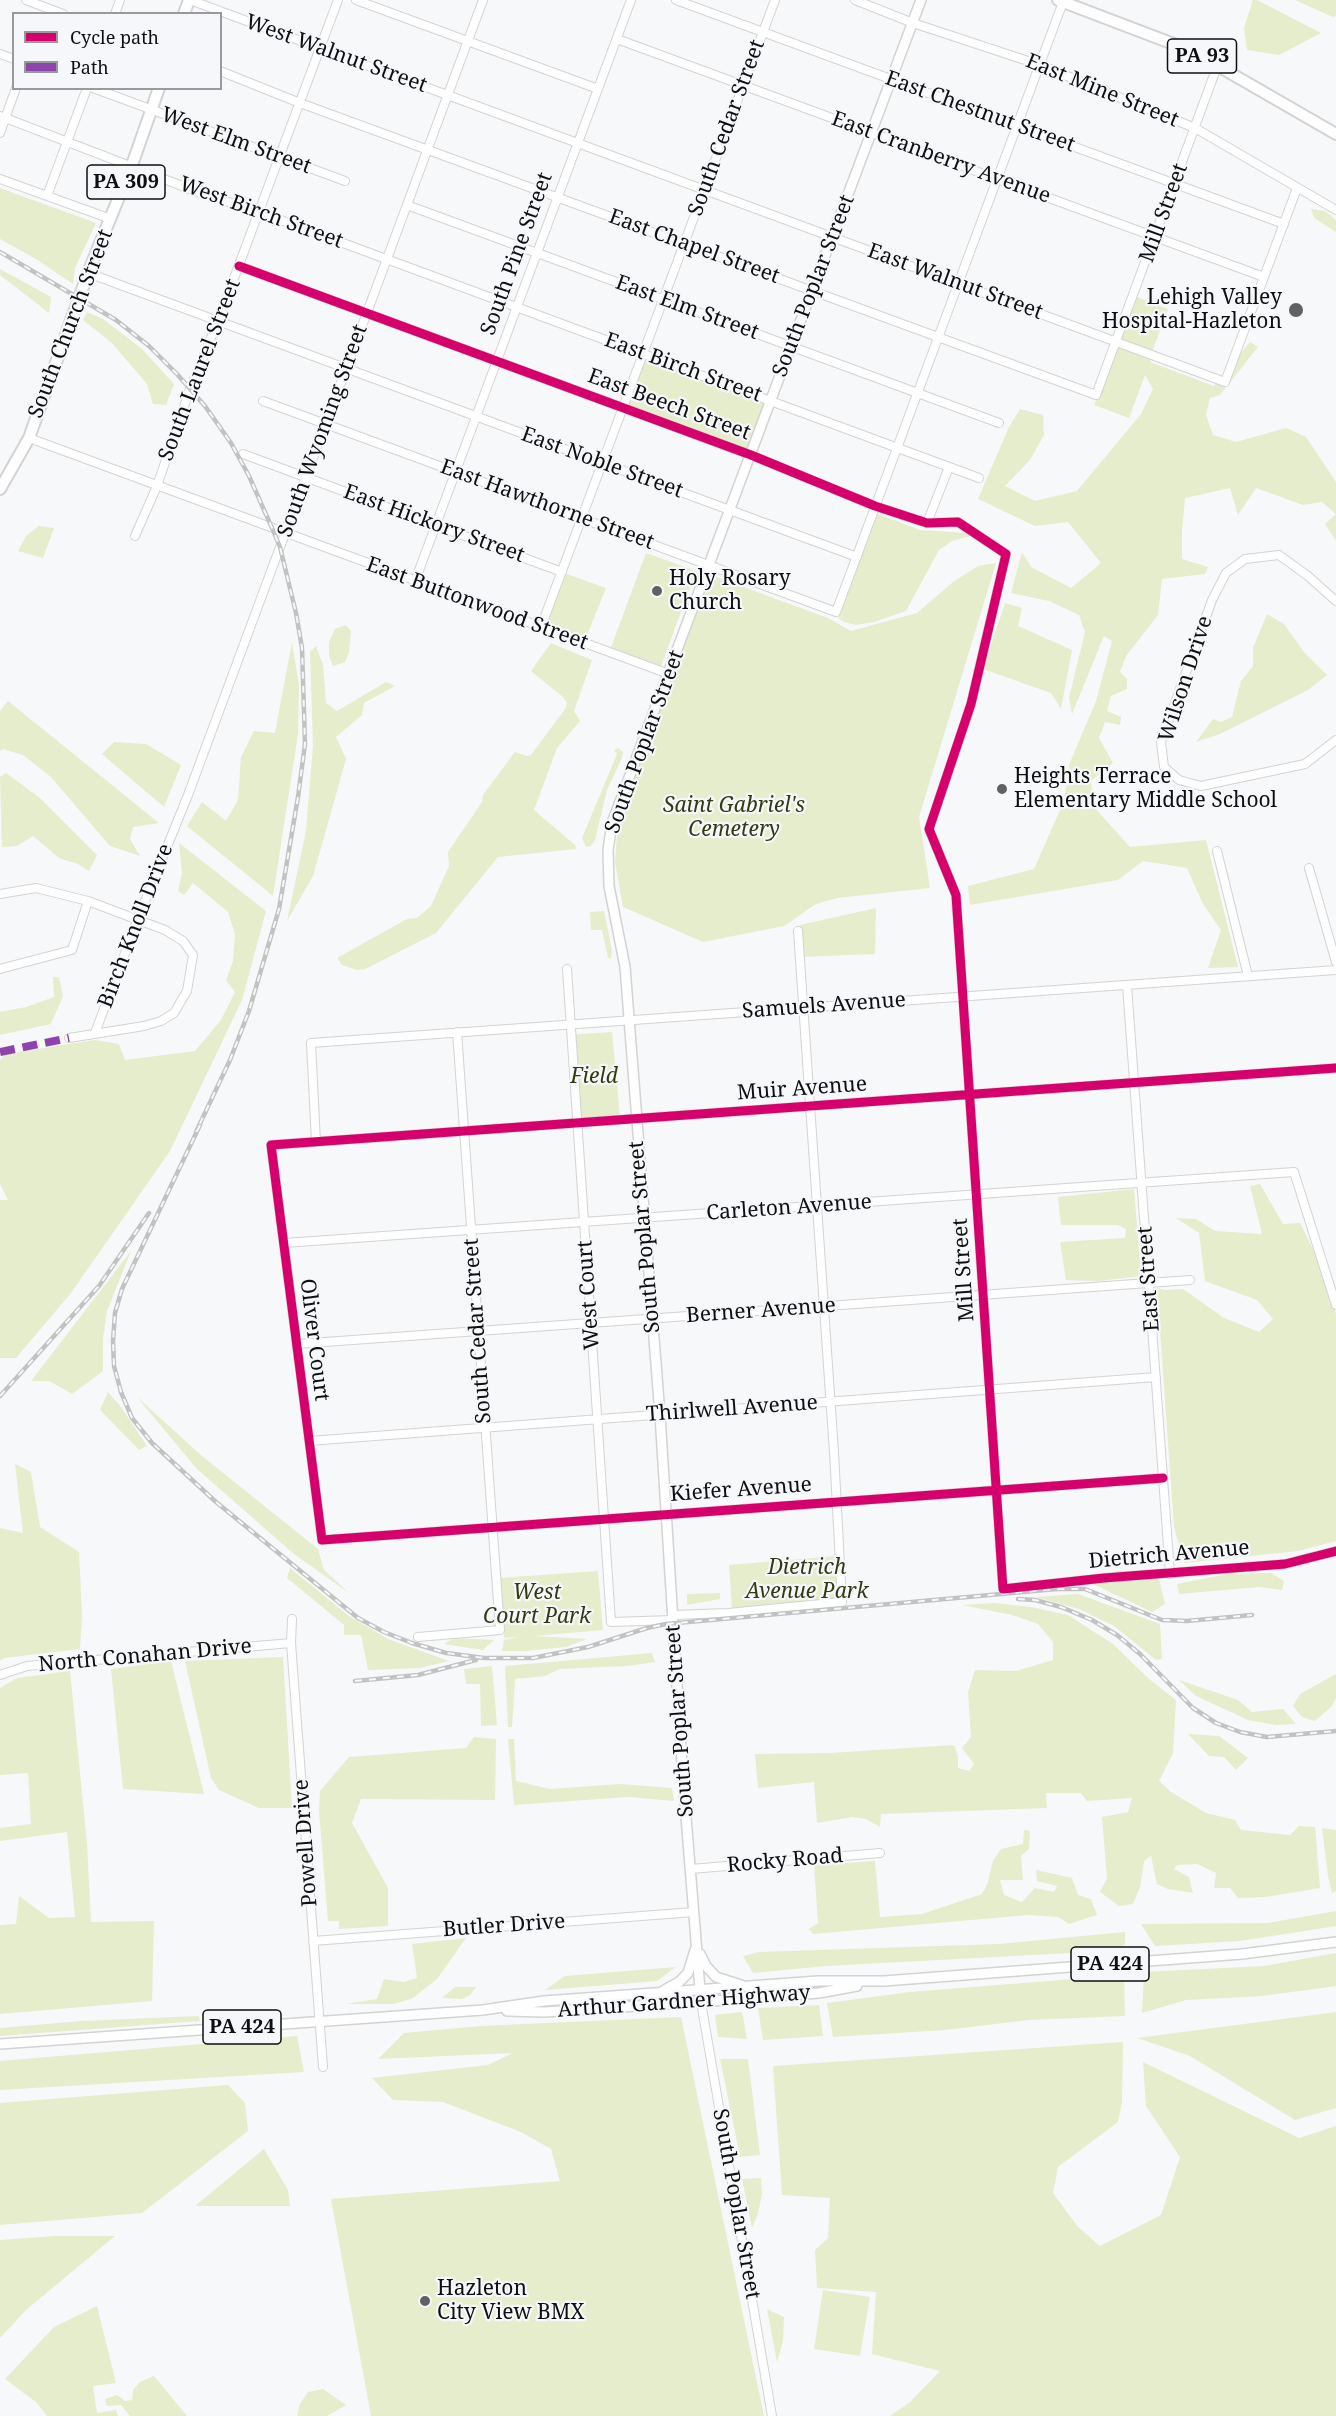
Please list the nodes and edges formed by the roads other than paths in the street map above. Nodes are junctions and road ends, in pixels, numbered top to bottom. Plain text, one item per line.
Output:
1 (26, 0) edge
2 (190, 0) edge
3 (338, 0) edge
4 (356, 0) edge
5 (483, 0) edge
6 (631, 0) edge
7 (676, 0) edge
8 (775, 0) edge
9 (855, 0) edge
10 (921, 0) edge
11 (1061, 1) edge
12 (45, 7) edge
13 (913, 23) junction
14 (763, 32) junction
15 (617, 39) junction
16 (468, 41) junction
17 (320, 48) junction
18 (1218, 64) junction
19 (1040, 65) junction
20 (222, 73) edge
21 (892, 80) junction
22 (743, 85) junction
23 (598, 89) junction
24 (15, 90) edge
25 (86, 90) edge
26 (98, 90) edge
27 (158, 90) edge
28 (448, 95) junction
29 (300, 103) junction
30 (152, 110) junction
31 (3, 117) edge
32 (1017, 126) junction
33 (1195, 128) junction
34 (0, 133) edge
35 (872, 133) junction
36 (1336, 134) edge
37 (67, 141) junction
38 (578, 143) junction
39 (428, 149) junction
40 (280, 157) junction
41 (132, 165) junction
42 (0, 178) edge
43 (998, 179) junction
44 (345, 181) dead end
45 (1174, 184) junction
46 (1297, 188) junction
47 (704, 190) junction
48 (47, 196) junction
49 (558, 197) junction
50 (407, 205) junction
51 (1336, 210) edge
52 (259, 212) junction
53 (111, 219) junction
54 (1284, 224) junction
55 (833, 237) junction
56 (1155, 237) junction
57 (684, 243) junction
58 (537, 252) junction
59 (387, 259) junction
60 (239, 266) junction
61 (88, 273) junction
62 (1264, 278) junction
63 (959, 284) junction
64 (813, 291) junction
65 (663, 299) junction
66 (517, 307) junction
67 (367, 313) junction
68 (218, 321) junction
69 (939, 337) junction
70 (1116, 341) junction
71 (792, 346) junction
72 (643, 354) junction
73 (497, 361) junction
74 (346, 369) junction
75 (918, 393) junction
76 (1096, 395) joint
77 (263, 401) dead end
78 (771, 401) junction
79 (623, 408) junction
80 (476, 417) junction
81 (999, 423) dead end
82 (326, 424) junction
83 (29, 438) junction
84 (898, 448) junction
85 (243, 454) dead end
86 (751, 455) junction
87 (602, 463) junction
88 (949, 467) junction
89 (456, 472) junction
90 (306, 477) junction
91 (979, 478) dead end
92 (157, 486) junction
93 (0, 489) edge
94 (875, 506) junction
95 (730, 510) junction
96 (582, 518) junction
97 (958, 522) joint
98 (927, 523) junction
99 (436, 525) junction
100 (285, 533) junction
101 (135, 536) dead end
102 (857, 557) junction
103 (710, 565) junction
104 (562, 572) junction
105 (415, 581) junction
106 (1336, 601) edge
107 (541, 627) junction
108 (669, 674) junction
109 (1336, 740) edge
110 (188, 795) joint
111 (1217, 851) dead end
112 (1309, 868) dead end
113 (0, 894) edge
114 (88, 901) junction
115 (137, 921) junction
116 (798, 932) dead end
117 (1336, 962) edge
118 (0, 969) edge
119 (567, 969) dead end
120 (1336, 970) edge
121 (1248, 976) junction
122 (1127, 985) junction
123 (964, 996) junction
124 (802, 1008) junction
125 (629, 1020) junction
126 (571, 1024) junction
127 (457, 1032) junction
128 (95, 1033) junction
129 (69, 1038) dead end
130 (1336, 1068) edge
131 (1134, 1083) junction
132 (970, 1094) junction
133 (809, 1106) junction
134 (636, 1119) junction
135 (578, 1123) junction
136 (464, 1131) junction
137 (316, 1142) junction
138 (272, 1145) joint
139 (1142, 1183) junction
140 (977, 1194) junction
141 (816, 1206) junction
142 (644, 1218) junction
143 (584, 1222) junction
144 (471, 1230) junction
145 (284, 1243) junction
146 (1190, 1280) dead end
147 (1149, 1283) junction
148 (984, 1294) junction
149 (1336, 1305) edge
150 (823, 1306) junction
151 (651, 1318) junction
152 (591, 1323) junction
153 (478, 1331) junction
154 (297, 1344) junction
155 (1156, 1377) junction
156 (990, 1391) junction
157 (830, 1402) junction
158 (660, 1415) junction
159 (597, 1419) junction
160 (485, 1428) junction
161 (309, 1441) junction
162 (1163, 1478) junction
163 (997, 1490) junction
164 (835, 1501) junction
165 (668, 1514) junction
166 (604, 1518) junction
167 (492, 1527) junction
168 (322, 1540) joint
169 (1336, 1551) edge
170 (1170, 1574) junction
171 (1003, 1589) joint
172 (673, 1617) junction
173 (292, 1619) dead end
174 (418, 1637) dead end
175 (291, 1643) junction
176 (0, 1675) edge
177 (880, 1853) dead end
178 (690, 1869) junction
179 (694, 1912) junction
180 (313, 1941) junction
181 (1336, 1942) edge
182 (697, 1945) junction
183 (884, 1981) junction
184 (753, 1987) junction
185 (700, 1991) junction
186 (650, 1994) junction
187 (701, 2002) junction
188 (483, 2010) junction
189 (319, 2021) junction
190 (0, 2044) edge
191 (323, 2067) dead end
192 (772, 2416) edge

1 - 12 street
2 - 17 street, West Walnut Street
3 - 17 street, South Laurel Street
4 - 16 street
5 - 16 street, South Wyoming Street
6 - 15 street, South Pine Street
7 - 14 street, East Chestnut Street
8 - 14 street, South Cedar Street
9 - 13 street, East Mine Street
10 - 13 main road, South Poplar Street
11 - 18 highway, PA 93
11 - 19 street
13 - 19 street, East Mine Street
13 - 21 main road, South Poplar Street
14 - 21 street, East Chestnut Street
14 - 22 street, South Cedar Street
15 - 22 street, East Cranberry Avenue
15 - 23 street, South Pine Street
16 - 23 street
16 - 28 street, South Wyoming Street
17 - 28 street, West Walnut Street
17 - 29 street, South Laurel Street
18 - 33 street, Mill Street
18 - 36 highway, PA 93
19 - 32 street
19 - 33 street, East Mine Street
20 - 29 street, East Chapel Street
21 - 32 street, East Chestnut Street
21 - 35 main road, South Poplar Street
22 - 35 street, East Cranberry Avenue
22 - 47 street, South Cedar Street
23 - 38 street, South Pine Street
24 - 31 street
25 - 37 street
26 - 30 street, West Elm Street
27 - 30 highway, South Church Street / PA 309
28 - 38 street, East Walnut Street
28 - 39 street, South Wyoming Street
29 - 39 street, East Chapel Street
29 - 40 street, South Laurel Street
30 - 40 street, West Elm Street
30 - 41 highway, South Church Street / PA 309
31 - 34 street
31 - 37 street, West Birch Street
32 - 43 street
32 - 45 street, East Chestnut Street
33 - 45 street, Mill Street
33 - 46 street, East Mine Street
35 - 43 street, East Cranberry Avenue
35 - 55 main road, South Poplar Street
37 - 41 street, West Birch Street
37 - 48 street
38 - 47 street, East Walnut Street
38 - 49 street, South Pine Street
39 - 49 street, East Chapel Street
39 - 50 street, South Wyoming Street
40 - 44 street, West Elm Street
40 - 52 street, South Laurel Street
41 - 52 street, West Birch Street
41 - 53 highway, South Church Street / PA 309
42 - 48 street
43 - 56 street, East Cranberry Avenue
43 - 63 street
45 - 54 street, East Chestnut Street
45 - 56 street, Mill Street
46 - 51 street, East Mine Street
46 - 54 street
47 - 55 street, East Walnut Street
47 - 57 street, South Cedar Street
48 - 53 street
49 - 57 street, East Chapel Street
49 - 58 street, South Pine Street
50 - 58 street, East Elm Street
50 - 59 street, South Wyoming Street
52 - 59 street, West Birch Street
52 - 60 street, South Laurel Street
53 - 61 highway, South Church Street / PA 309
54 - 62 street
55 - 63 street, East Walnut Street
55 - 64 main road, South Poplar Street
56 - 62 street, East Cranberry Avenue
56 - 70 street, Mill Street
57 - 64 street, East Chapel Street
57 - 65 street, South Cedar Street
58 - 65 street, East Elm Street
58 - 66 street, South Pine Street
59 - 66 street, East Birch Street
59 - 67 street, South Wyoming Street
60 - 67 street, East Beech Street
60 - 68 street, South Laurel Street
61 - 68 street, East Noble Street
61 - 83 highway, South Church Street / PA 309
62 - 70 street, East Walnut Street
63 - 69 street
63 - 70 street, East Walnut Street
64 - 69 street, East Chapel Street
64 - 71 main road, South Poplar Street
65 - 71 street, East Elm Street
65 - 72 street, South Cedar Street
66 - 72 street, East Birch Street
66 - 73 street, South Pine Street
67 - 73 street, East Beech Street
67 - 74 street, South Wyoming Street
68 - 74 street, East Noble Street
68 - 92 street, South Laurel Street
69 - 75 street
69 - 76 street, East Chapel Street
70 - 76 street, Mill Street
71 - 75 street, East Elm Street
71 - 78 main road, South Poplar Street
72 - 78 street, East Birch Street
72 - 79 street, South Cedar Street
73 - 79 street, East Beech Street
73 - 80 street, South Pine Street
74 - 80 street, East Noble Street
74 - 82 street, South Wyoming Street
75 - 81 street, East Elm Street
75 - 84 street
77 - 82 street, East Hawthorne Street
78 - 84 street, East Birch Street
78 - 86 main road, South Poplar Street
79 - 86 street, East Beech Street
79 - 87 street, South Cedar Street
80 - 87 street, East Noble Street
80 - 89 street, South Pine Street
82 - 89 street, East Hawthorne Street
82 - 90 street, South Wyoming Street
83 - 92 street, East Buttonwood Street
83 - 93 highway, South Church Street / PA 309
84 - 88 street, East Birch Street
84 - 94 street
85 - 90 street, East Hickory Street
86 - 94 street, East Beech Street
86 - 95 main road, South Poplar Street
87 - 95 street, East Noble Street
87 - 96 street, South Cedar Street
88 - 91 street, East Birch Street
88 - 98 street
89 - 96 street, East Hawthorne Street
89 - 99 street, South Pine Street
90 - 99 street, East Hickory Street
90 - 100 street, South Wyoming Street
92 - 100 street, East Buttonwood Street
92 - 101 street, South Laurel Street
94 - 98 street, East Beech Street
94 - 102 street
95 - 102 street, East Noble Street
95 - 103 main road, South Poplar Street
96 - 103 street, East Hawthorne Street
96 - 104 street, South Cedar Street
97 - 98 street, East Beech Street
97 - 123 street, Mill Street
99 - 104 street, East Hickory Street
99 - 105 street, South Pine Street
100 - 105 street, East Buttonwood Street
100 - 110 street, South Wyoming Street
102 - 103 street, East Hawthorne Street
103 - 108 main road, South Poplar Street
104 - 107 street, South Cedar Street
105 - 107 street, East Buttonwood Street
106 - 109 street, Wilson Drive
107 - 108 street, East Buttonwood Street
108 - 125 main road, South Poplar Street
110 - 115 street, Birch Knoll Drive
111 - 121 street
112 - 117 street
113 - 114 street
114 - 115 street
114 - 118 street
115 - 128 street, Birch Knoll Drive
115 - 128 street
116 - 124 street
119 - 126 street, West Court
120 - 121 street, Samuels Avenue
121 - 122 street, Samuels Avenue
122 - 123 street, Samuels Avenue
122 - 131 street, East Street
123 - 124 street, Samuels Avenue
123 - 132 street, Mill Street
124 - 125 street, Samuels Avenue
124 - 133 street
125 - 126 street, Samuels Avenue
125 - 134 main road, South Poplar Street
126 - 127 street, Samuels Avenue
126 - 135 street, West Court
127 - 136 street, South Cedar Street
127 - 137 street, Samuels Avenue
128 - 129 street, Birch Knoll Drive
130 - 131 street, Muir Avenue
131 - 132 street, Muir Avenue
131 - 139 street, East Street
132 - 133 street, Muir Avenue
132 - 140 street, Mill Street
133 - 134 street, Muir Avenue
133 - 141 street
134 - 135 street, Muir Avenue
134 - 142 main road, South Poplar Street
135 - 136 street, Muir Avenue
135 - 143 street, West Court
136 - 137 street, Muir Avenue
136 - 144 street, South Cedar Street
137 - 138 street, Muir Avenue
138 - 145 street, Oliver Court
139 - 140 street, Carleton Avenue
139 - 147 street, East Street
139 - 149 street, Carleton Avenue
140 - 141 street, Carleton Avenue
140 - 148 street, Mill Street
141 - 142 street, Carleton Avenue
141 - 150 street
142 - 143 street, Carleton Avenue
142 - 151 main road, South Poplar Street
143 - 144 street, Carleton Avenue
143 - 152 street, West Court
144 - 145 street, Carleton Avenue
144 - 153 street, South Cedar Street
145 - 154 street, Oliver Court
146 - 147 street, Berner Avenue
147 - 148 street, Berner Avenue
147 - 155 street, East Street
148 - 150 street, Berner Avenue
148 - 156 street, Mill Street
150 - 151 street, Berner Avenue
150 - 157 street
151 - 152 street, Berner Avenue
151 - 158 main road, South Poplar Street
152 - 153 street, Berner Avenue
152 - 159 street, West Court
153 - 154 street, Berner Avenue
153 - 160 street, South Cedar Street
154 - 161 street, Oliver Court
155 - 156 street, Thirlwell Avenue
155 - 162 street, East Street
156 - 157 street, Thirlwell Avenue
156 - 163 street, Mill Street
157 - 158 street, Thirlwell Avenue
157 - 164 street
158 - 159 street, Thirlwell Avenue
158 - 165 main road, South Poplar Street
159 - 160 street, Thirlwell Avenue
159 - 166 street, West Court
160 - 161 street, Thirlwell Avenue
160 - 167 street, South Cedar Street
161 - 168 street, Oliver Court
162 - 163 street, Kiefer Avenue
162 - 170 street, East Street
163 - 164 street, Kiefer Avenue
163 - 171 street, Mill Street
164 - 165 street, Kiefer Avenue
164 - 172 street
165 - 166 street, Kiefer Avenue
165 - 172 main road, South Poplar Street
166 - 167 street, Kiefer Avenue
166 - 172 street, West Court
167 - 168 street, Kiefer Avenue
167 - 174 street, South Cedar Street
169 - 170 street, Dietrich Avenue
170 - 171 street, Dietrich Avenue
172 - 178 main road, South Poplar Street
173 - 175 street, Powell Drive
175 - 176 street, North Conahan Drive
175 - 180 street, Powell Drive
177 - 178 street, Rocky Road
178 - 179 main road, South Poplar Street
179 - 180 street, Butler Drive
179 - 182 main road, South Poplar Street
180 - 189 street, Powell Drive
181 - 183 main road, Arthur Gardner Highway / PA 424
182 - 184 main road
182 - 185 main road, South Poplar Street
182 - 186 main road
183 - 184 main road, Arthur Gardner Highway / PA 424
183 - 187 main road, Arthur Gardner Highway / PA 424
184 - 185 main road, Arthur Gardner Highway / PA 424
185 - 186 main road, Arthur Gardner Highway / PA 424
185 - 187 main road, South Poplar Street
186 - 188 main road, Arthur Gardner Highway / PA 424
187 - 188 main road, Arthur Gardner Highway / PA 424
187 - 192 street, South Poplar Street
188 - 189 main road, Arthur Gardner Highway / PA 424
189 - 190 main road, Arthur Gardner Highway / PA 424
189 - 191 street, Powell Drive

